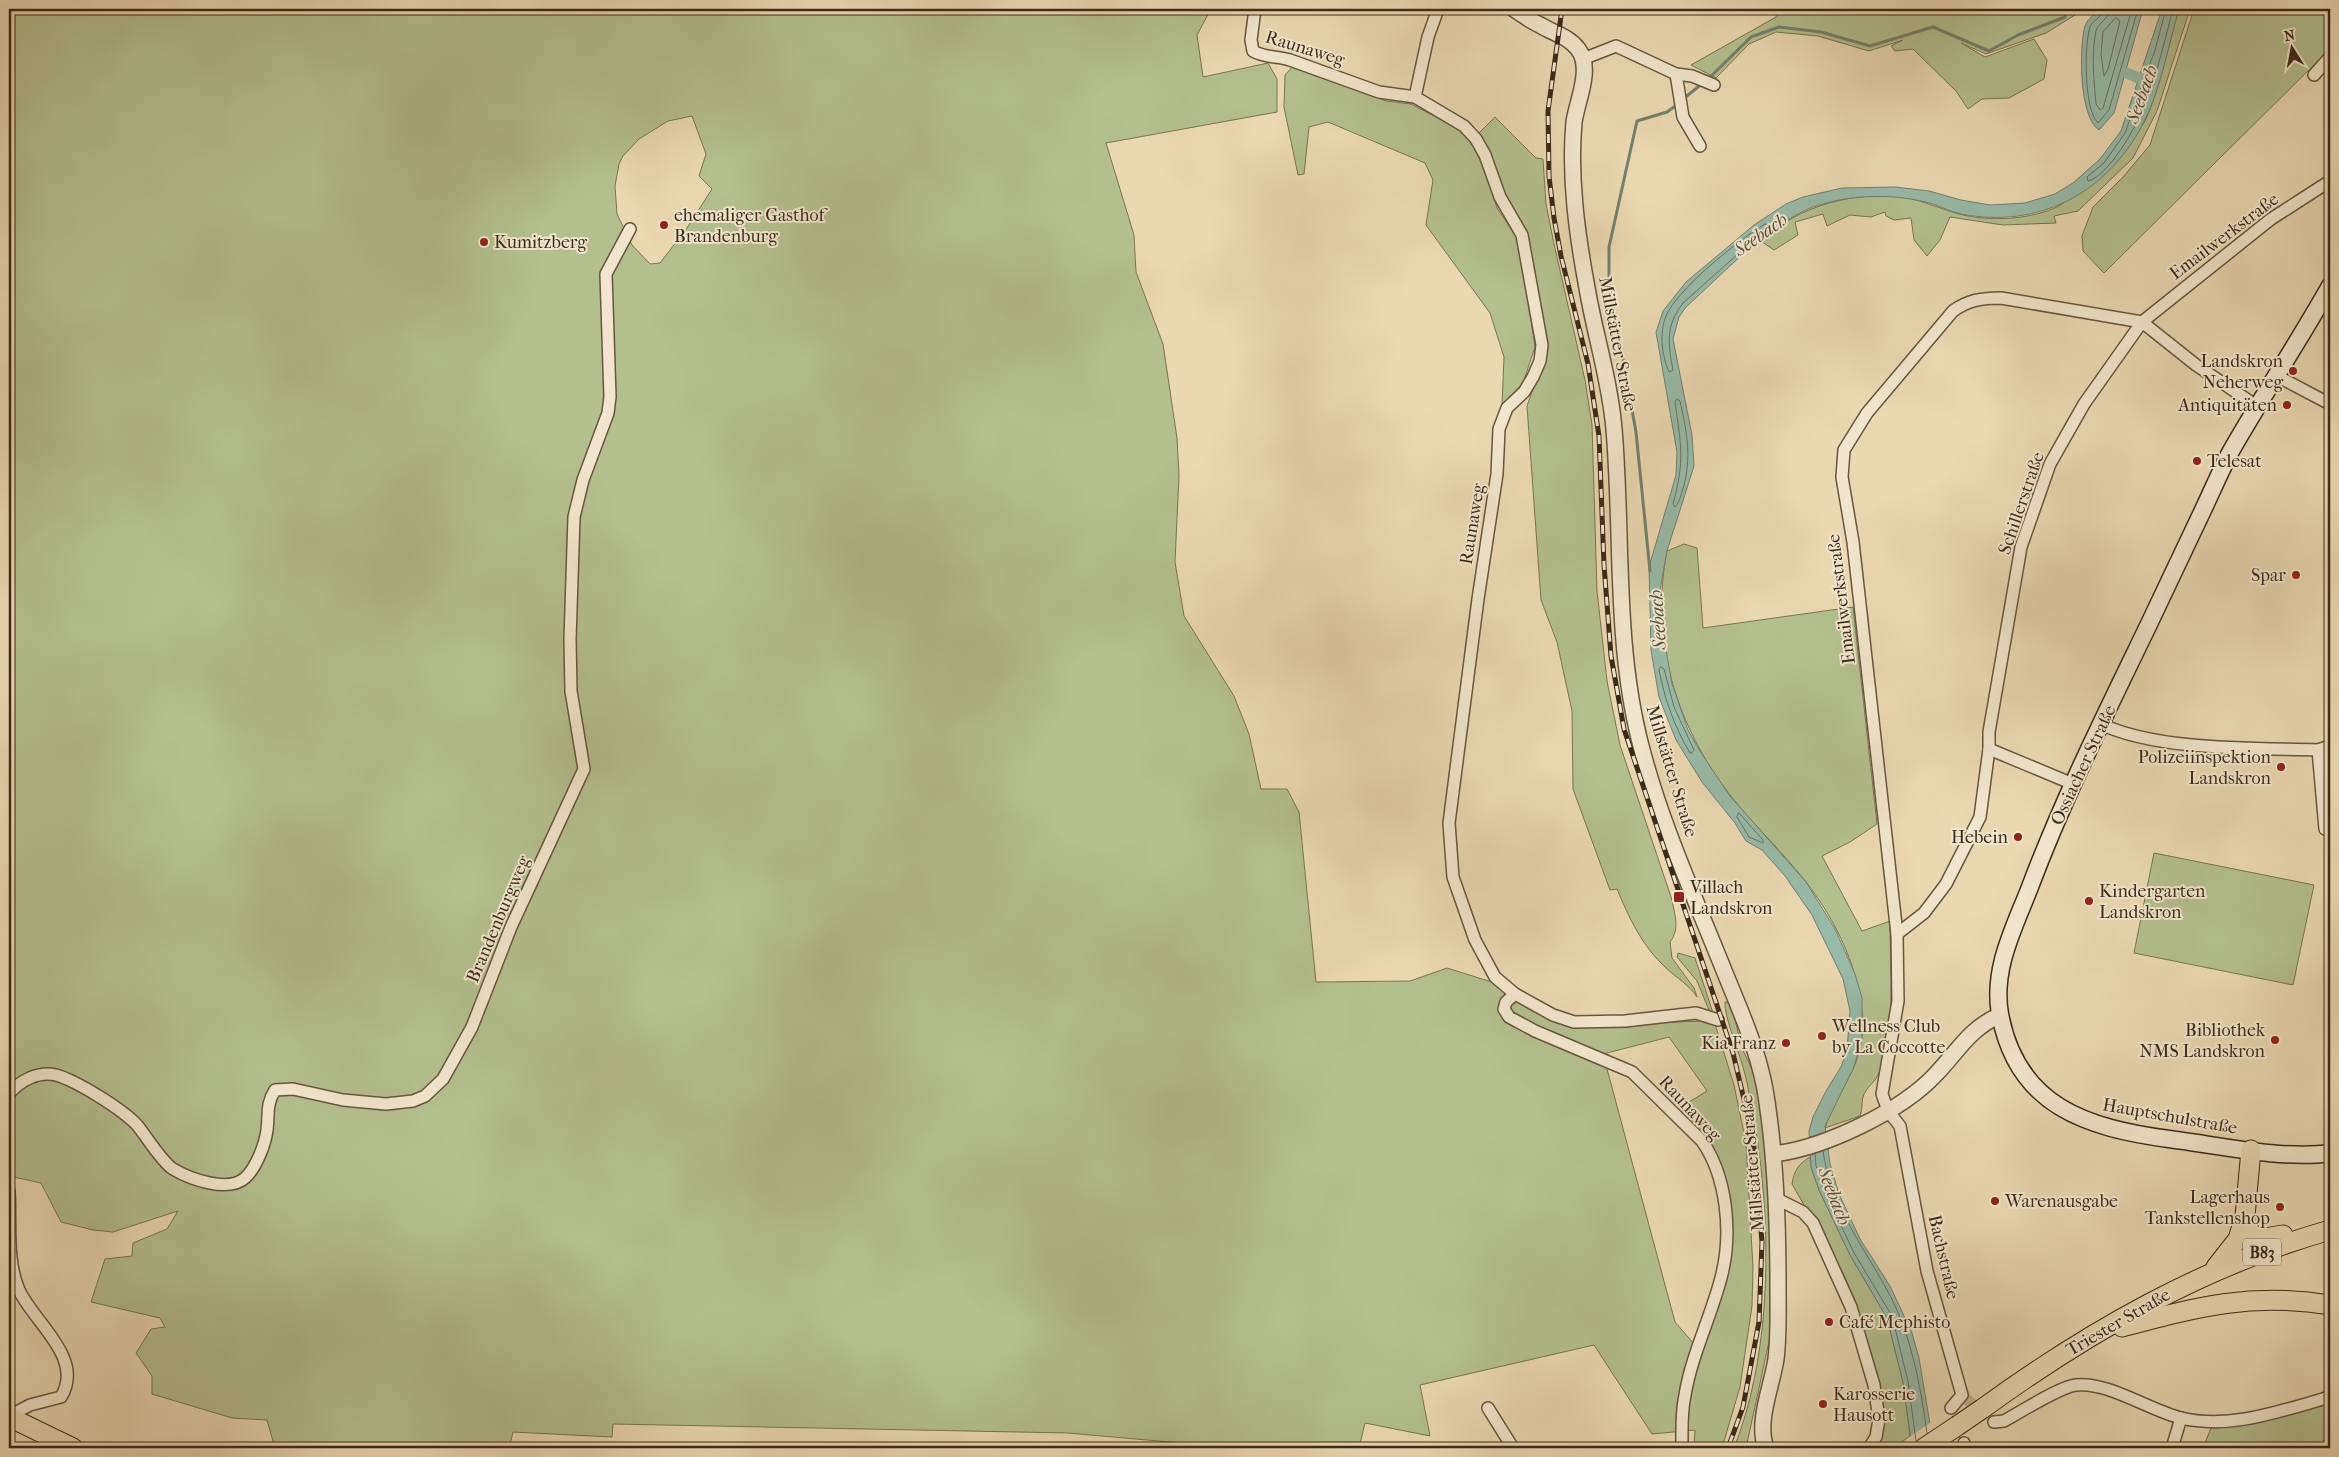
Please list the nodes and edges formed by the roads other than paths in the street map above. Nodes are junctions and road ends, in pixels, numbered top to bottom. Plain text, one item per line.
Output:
1 (1255, 9) edge
2 (1438, 9) edge
3 (1514, 9) edge
4 (2330, 57) edge
5 (1583, 59) junction
6 (1676, 74) junction
7 (2314, 75) dead end
8 (1714, 85) dead end
9 (1415, 98) junction
10 (1700, 146) dead end
11 (2330, 181) edge
12 (630, 229) dead end
13 (2330, 286) edge
14 (2142, 322) junction
15 (2277, 376) junction
16 (2330, 404) edge
17 (2258, 407) junction
18 (2101, 724) junction
19 (2330, 746) edge
20 (1989, 749) junction
21 (2318, 750) junction
22 (2073, 784) junction
23 (2325, 828) dead end
24 (1897, 934) junction
25 (1515, 994) junction
26 (2000, 1015) junction
27 (1718, 1020) dead end
28 (9, 1094) edge
29 (1888, 1111) junction
30 (2251, 1150) junction
31 (2330, 1153) edge
32 (1774, 1154) junction
33 (9, 1191) edge
34 (1777, 1199) junction
35 (2245, 1216) junction
36 (2322, 1232) edge
37 (2212, 1272) junction
38 (2330, 1304) edge
39 (2099, 1333) junction
40 (2330, 1397) edge
41 (1488, 1408) dead end
42 (1951, 1408) dead end
43 (9, 1416) edge
44 (2181, 1418) junction
45 (1994, 1422) dead end
46 (73, 1448) edge
47 (1513, 1448) edge
48 (1682, 1448) edge
49 (1766, 1448) edge
50 (1869, 1448) edge
51 (1924, 1448) edge
52 (2172, 1448) edge

1 - 9 street, Raunaweg
2 - 9 street
3 - 5 street
4 - 7 street
5 - 6 street
5 - 32 street, Millstätter Straße
6 - 8 street
6 - 10 street
9 - 25 street, Raunaweg
11 - 14 street, Emailwerkstraße
12 - 28 street, Brandenburgweg
13 - 15 main road, Ossiacher Straße
14 - 17 street, Emailwerkstraße
14 - 20 street, Schillerstraße
14 - 24 street, Emailwerkstraße
15 - 16 street
15 - 17 main road, Ossiacher Straße
17 - 18 main road, Ossiacher Straße
18 - 21 street
18 - 22 main road, Ossiacher Straße
19 - 21 street
20 - 22 street
20 - 24 street, Schillerstraße
21 - 23 street
22 - 26 main road, Ossiacher Straße
24 - 29 street, Emailwerkstraße
25 - 27 street, Raunaweg
25 - 48 street, Raunaweg
26 - 29 street
26 - 30 main road, Hauptschulstraße
29 - 32 street
29 - 42 street, Bachstraße
30 - 31 main road, Hauptschulstraße
30 - 35 main road
32 - 34 street, Millstätter Straße
33 - 43 street
34 - 49 street, Millstätter Straße
34 - 50 street
35 - 36 main road
35 - 37 main road
36 - 37 main road, Triester Straße / B83
37 - 39 main road, Triester Straße / B83
38 - 39 main road
39 - 51 main road, Triester Straße / B83, bridge
40 - 44 street
41 - 47 street
43 - 46 main road
44 - 45 street
44 - 52 street

